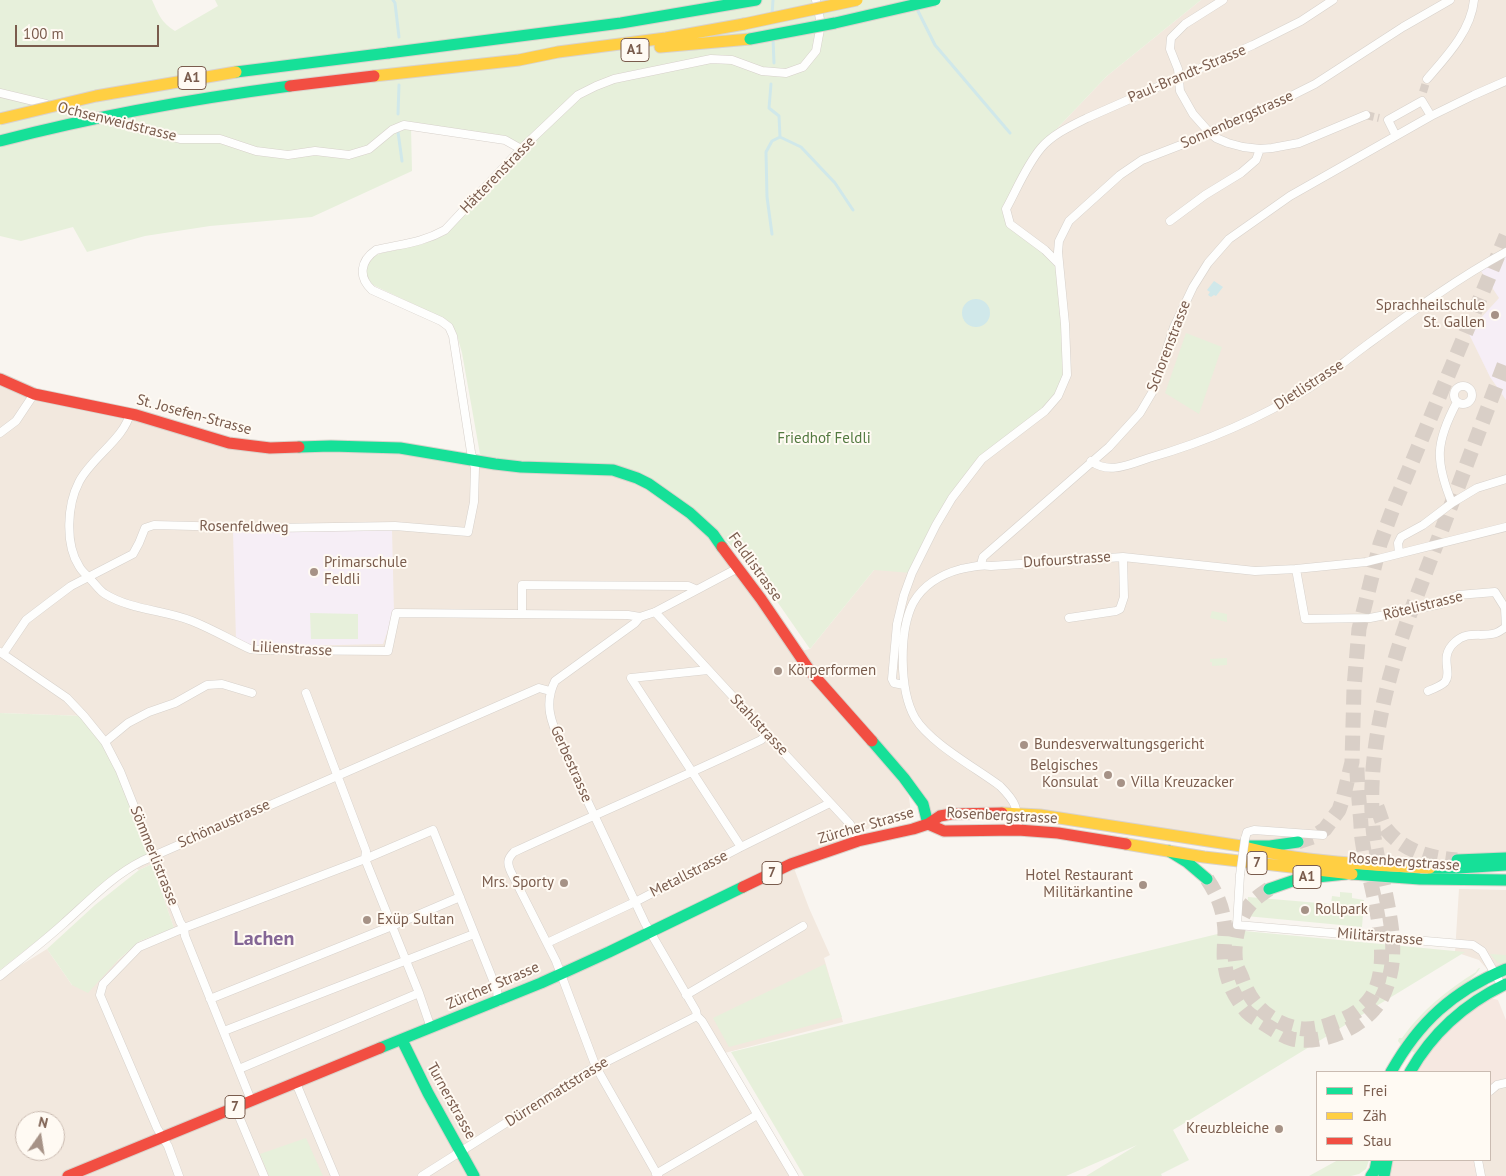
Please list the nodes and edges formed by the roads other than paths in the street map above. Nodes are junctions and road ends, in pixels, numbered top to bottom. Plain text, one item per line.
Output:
1 (756, 0) edge
2 (816, 0) edge
3 (856, 0) edge
4 (935, 0) edge
5 (1224, 0) edge
6 (1333, 0) edge
7 (1450, 0) edge
8 (1474, 0) edge
9 (519, 60) junction
10 (1178, 77) junction
11 (1427, 79) tunnel mouth
12 (1506, 81) edge
13 (1423, 92) tunnel mouth
14 (0, 93) edge
15 (1422, 101) junction
16 (1366, 115) tunnel mouth
17 (1431, 116) junction
18 (1379, 118) tunnel mouth
19 (0, 119) edge
20 (1388, 120) junction
21 (1209, 132) junction
22 (1396, 136) junction
23 (0, 141) edge
24 (1260, 149) junction
25 (521, 150) junction
26 (1170, 221) dead end
27 (1506, 252) edge
28 (1058, 264) junction
29 (0, 379) edge
30 (34, 394) junction
31 (1457, 402) dead end
32 (130, 413) junction
33 (0, 433) edge
34 (474, 461) junction
35 (1092, 461) junction
36 (1506, 479) edge
37 (1452, 503) junction
38 (1506, 527) edge
39 (1399, 553) junction
40 (1123, 557) junction
41 (982, 564) junction
42 (738, 568) junction
43 (1296, 569) junction
44 (88, 577) junction
45 (695, 589) junction
46 (655, 612) junction
47 (522, 614) junction
48 (640, 617) junction
49 (1069, 618) dead end
50 (1, 653) edge
51 (708, 670) junction
52 (904, 684) junction
53 (550, 691) junction
54 (1428, 691) dead end
55 (252, 693) dead end
56 (306, 693) dead end
57 (766, 735) junction
58 (105, 742) junction
59 (692, 773) junction
60 (337, 775) junction
61 (830, 803) junction
62 (1018, 814) junction
63 (594, 815) junction
64 (928, 824) junction
65 (1018, 830) junction
66 (1323, 835) dead end
67 (1243, 840) junction
68 (858, 841) junction
69 (1298, 842) tunnel mouth
70 (741, 847) junction
71 (1169, 851) junction
72 (154, 855) junction
73 (1506, 858) edge
74 (365, 859) junction
75 (1458, 860) tunnel mouth
76 (1506, 865) edge
77 (1346, 874) junction
78 (1207, 878) tunnel mouth
79 (1506, 880) edge
80 (1269, 889) tunnel mouth
81 (460, 897) junction
82 (635, 902) junction
83 (392, 926) junction
84 (803, 926) dead end
85 (184, 928) junction
86 (650, 932) junction
87 (474, 934) junction
88 (547, 943) junction
89 (406, 960) junction
90 (1506, 969) edge
91 (1494, 973) junction
92 (560, 975) junction
93 (0, 976) edge
94 (1504, 985) edge
95 (419, 993) junction
96 (686, 995) junction
97 (210, 999) junction
98 (498, 1002) junction
99 (697, 1016) junction
100 (431, 1028) junction
101 (224, 1031) junction
102 (402, 1040) junction
103 (596, 1068) junction
104 (239, 1069) junction
105 (1392, 1071) edge
106 (1411, 1071) edge
107 (296, 1083) junction
108 (1506, 1083) edge
109 (1491, 1090) edge
110 (251, 1100) junction
111 (235, 1107) junction
112 (757, 1115) junction
113 (162, 1137) junction
114 (461, 1152) junction
115 (1376, 1161) edge
116 (1387, 1161) edge
117 (1478, 1161) edge
118 (657, 1175) edge
119 (68, 1176) edge
120 (179, 1176) edge
121 (264, 1176) edge
122 (335, 1176) edge
123 (422, 1176) edge
124 (474, 1176) edge
125 (794, 1176) edge
126 (1371, 1176) edge
127 (1384, 1176) edge
128 (1481, 1176) edge

1 - 19 main road, A1, bridge
2 - 25 street, Hätterenstrasse
3 - 9 main road, A1, bridge
4 - 9 main road, A1, bridge
5 - 10 street
6 - 10 street, Paul-Brandt-Strasse
7 - 21 street, Sonnenbergstrasse
8 - 11 street
9 - 23 main road, A1, bridge
10 - 21 street
10 - 28 street, Paul-Brandt-Strasse
12 - 17 street, Schorenstrasse
13 - 15 street
14 - 25 street, Ochsenweidstrasse
15 - 17 street
15 - 20 street
16 - 24 street
17 - 22 street, Schorenstrasse
18 - 20 street
20 - 22 street
21 - 24 street
21 - 28 street, Sonnenbergstrasse
22 - 35 street, Schorenstrasse
24 - 26 street
25 - 34 street, Hätterenstrasse
27 - 35 street, Dietlistrasse
28 - 52 street, Sonnenbergstrasse
29 - 30 main road, St. Josefen-Strasse
30 - 32 main road, St. Josefen-Strasse
30 - 33 street
31 - 37 street
32 - 34 main road, St. Josefen-Strasse
32 - 44 street, Lilienstrasse
34 - 42 main road, Feldlistrasse
34 - 44 street, Rosenfeldweg
35 - 41 street, Schorenstrasse
36 - 37 street
37 - 39 street
38 - 39 street, Dufourstrasse
39 - 43 street, Dufourstrasse
40 - 41 street, Dufourstrasse
40 - 43 street, Dufourstrasse
40 - 49 street
41 - 52 street, Dufourstrasse
42 - 45 street
42 - 64 main road, Feldlistrasse
43 - 54 street, Rötelistrasse
44 - 47 street, Lilienstrasse
44 - 50 street, Rosenfeldweg
45 - 46 street
45 - 47 street
46 - 48 street
46 - 51 street, Stahlstrasse
47 - 48 street, Lilienstrasse
48 - 53 street
50 - 58 street, Sömmerlistrasse
51 - 57 street, Stahlstrasse
51 - 59 street
52 - 62 street, Dufourstrasse
53 - 60 street, Schönaustrasse
53 - 63 street, Gerbestrasse
55 - 58 street
56 - 60 street
57 - 59 street
57 - 61 street, Stahlstrasse
58 - 72 street, Sömmerlistrasse
59 - 63 street
59 - 70 street
60 - 72 street, Schönaustrasse
60 - 74 street
61 - 68 street, Stahlstrasse
61 - 70 street, Metallstrasse
62 - 64 main road, Rosenbergstrasse / 7
62 - 65 street, Dufourstrasse
62 - 67 main road, Rosenbergstrasse / 7
63 - 82 street, Gerbestrasse
63 - 88 street
64 - 65 main road, Rosenbergstrasse / 7
64 - 68 main road, Zürcher Strasse / 7
65 - 71 main road, Rosenbergstrasse / 7
66 - 67 street
67 - 69 main road, A1
67 - 76 main road, Rosenbergstrasse / 7
67 - 91 street, Militärstrasse, bridge
68 - 86 main road, Zürcher Strasse / 7
70 - 82 street, Metallstrasse
71 - 77 main road, Rosenbergstrasse / 7
71 - 78 main road
72 - 85 street, Sömmerlistrasse
72 - 93 street, Schönaustrasse
73 - 75 main road
74 - 81 street
74 - 83 street
74 - 85 street
77 - 79 main road, Rosenbergstrasse / 7
77 - 80 main road, A1
81 - 83 street
81 - 87 street
82 - 86 street, Gerbestrasse
82 - 88 street, Metallstrasse
83 - 89 street
83 - 97 street
84 - 96 street
85 - 97 street, Sömmerlistrasse
85 - 113 street
86 - 92 main road, Zürcher Strasse / 7
86 - 96 street, Gerbestrasse
87 - 89 street
87 - 98 street
88 - 92 street
89 - 95 street
89 - 101 street
90 - 91 main road
91 - 94 street, Militärstrasse
91 - 105 main road
92 - 98 main road, Zürcher Strasse / 7
92 - 103 street
94 - 106 main road
95 - 100 street
95 - 104 street
96 - 99 street, Gerbestrasse
97 - 101 street, Sömmerlistrasse
98 - 100 main road, Zürcher Strasse / 7
99 - 103 street, Dürrenmattstrasse
99 - 112 street, Gerbestrasse
100 - 102 main road, Zürcher Strasse / 7
101 - 104 street, Sömmerlistrasse
102 - 107 main road, Zürcher Strasse / 7
102 - 114 main road, Turnerstrasse
103 - 114 street, Dürrenmattstrasse
103 - 118 street
104 - 110 street, Sömmerlistrasse
107 - 110 main road, Zürcher Strasse / 7
107 - 122 street
108 - 109 street
110 - 111 main road, Zürcher Strasse / 7
111 - 113 main road, Zürcher Strasse / 7
111 - 121 street
112 - 118 street
112 - 125 street, Gerbestrasse
113 - 119 main road, Zürcher Strasse / 7
113 - 120 street
114 - 123 street, Dürrenmattstrasse
114 - 124 main road, Turnerstrasse
115 - 126 main road
116 - 127 main road
117 - 128 street

